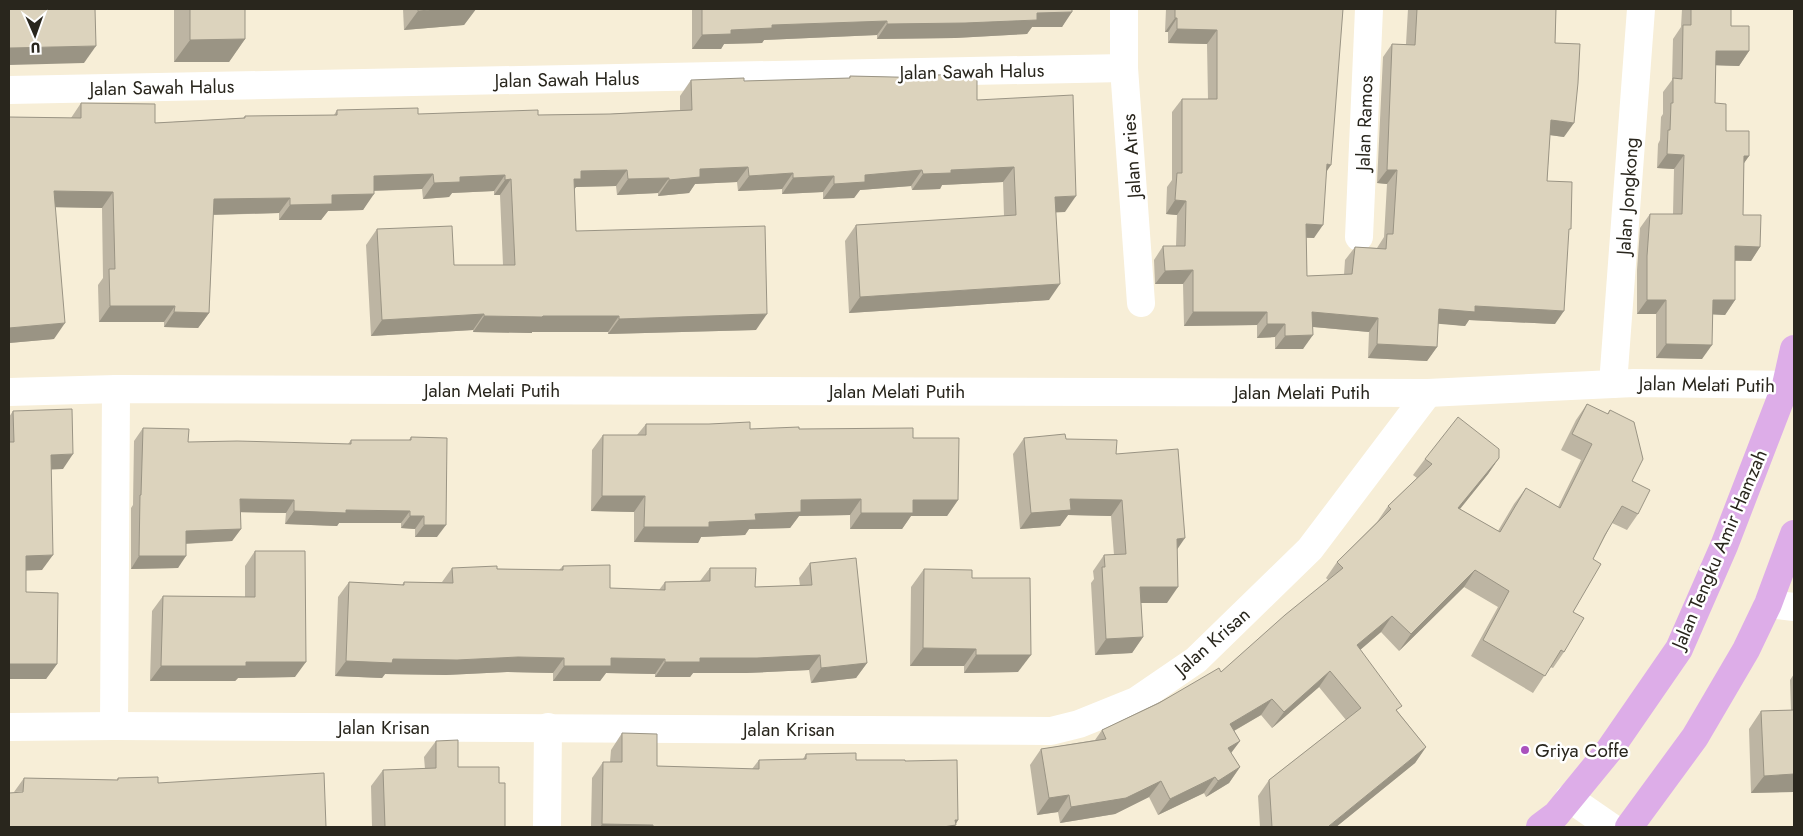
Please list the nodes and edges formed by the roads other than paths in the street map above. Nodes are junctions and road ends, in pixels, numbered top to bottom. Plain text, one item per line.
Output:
1 (1124, 9) edge
2 (1369, 9) edge
3 (1641, 9) edge
4 (1124, 68) junction
5 (9, 90) edge
6 (1360, 237) dead end
7 (1141, 303) dead end
8 (1794, 349) edge
9 (1613, 384) junction
10 (1790, 385) edge
11 (116, 389) junction
12 (9, 392) edge
13 (1428, 393) junction
14 (1794, 534) edge
15 (1781, 606) edge
16 (114, 726) junction
17 (548, 727) junction
18 (9, 728) edge
19 (1569, 798) junction
20 (547, 827) edge
21 (1540, 827) edge
22 (1610, 827) edge
23 (1629, 827) edge

1 - 4 street, Jalan Aries
2 - 6 street, Jalan Ramos
3 - 9 street, Jalan Jongkong
4 - 5 street, Jalan Sawah Halus
4 - 7 street, Jalan Aries
8 - 10 main road, Jalan Tengku Amir Hamzah
9 - 10 street, Jalan Melati Putih
9 - 13 street, Jalan Melati Putih
10 - 19 main road, Jalan Tengku Amir Hamzah
11 - 12 street, Jalan Melati Putih
11 - 13 street, Jalan Melati Putih
11 - 16 street
13 - 17 street, Jalan Krisan
14 - 15 main road
15 - 23 main road
16 - 17 street, Jalan Krisan
16 - 18 street, Jalan Krisan
17 - 20 street
19 - 21 main road, Jalan Tengku Amir Hamzah
19 - 22 street

